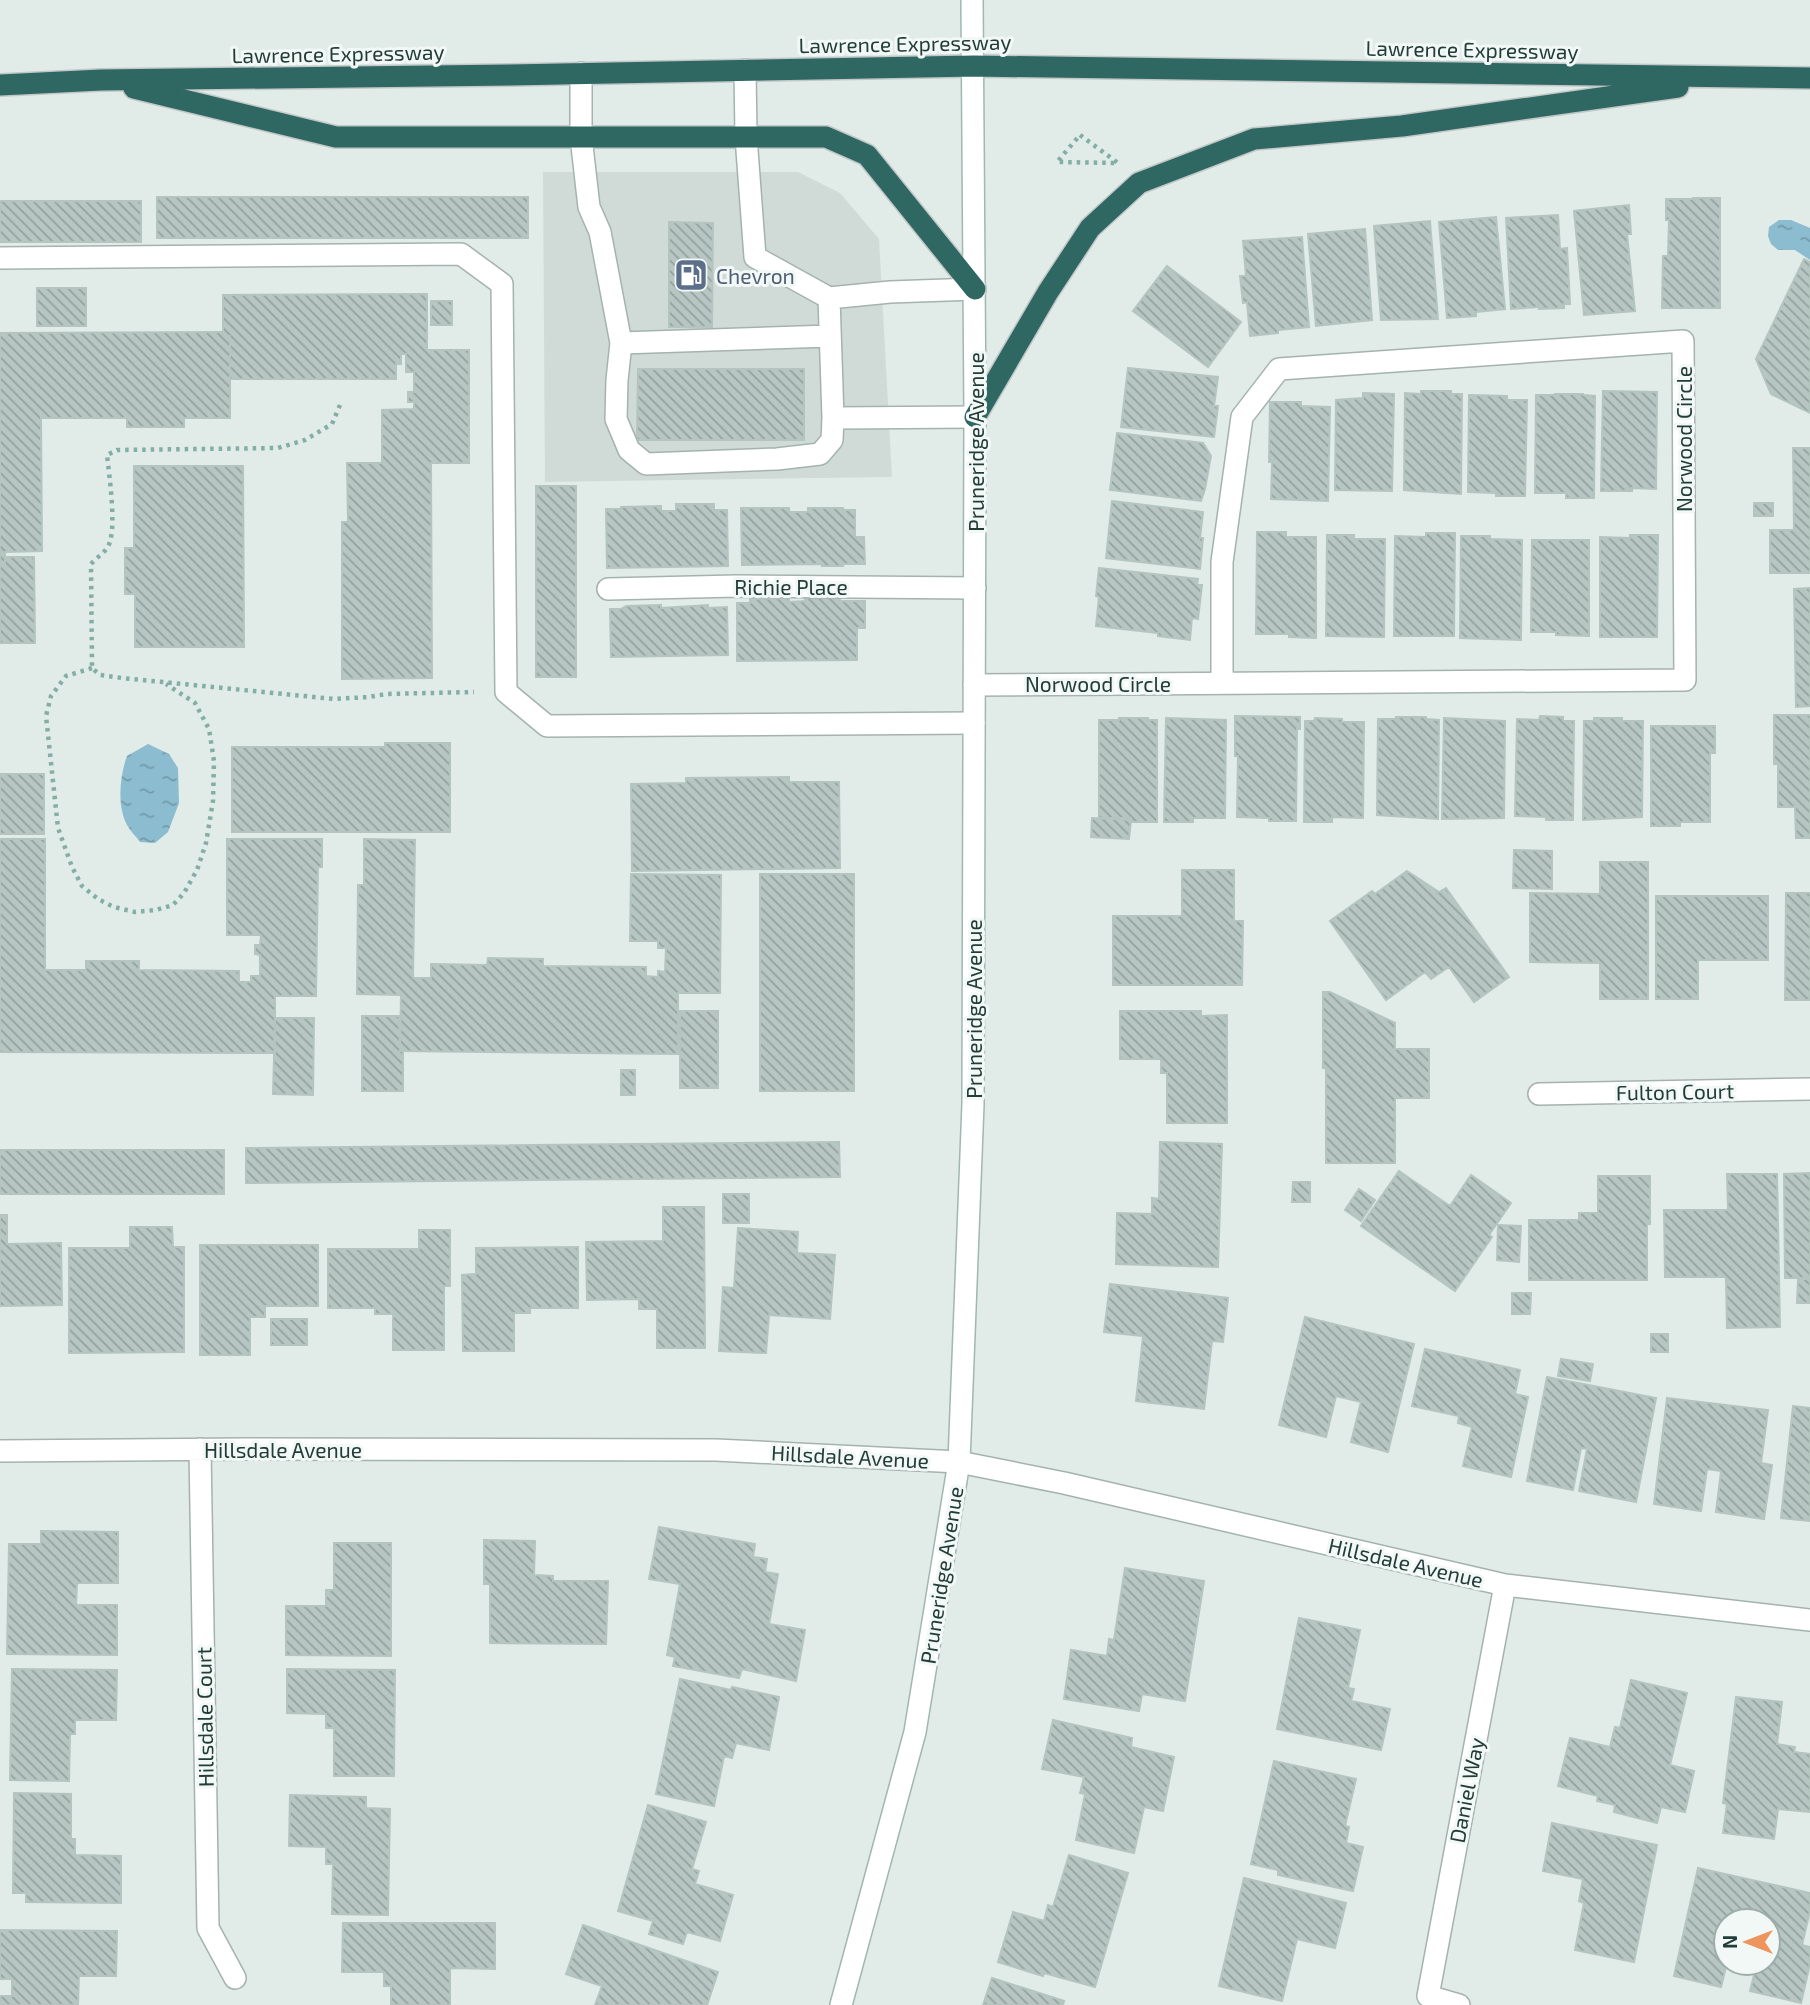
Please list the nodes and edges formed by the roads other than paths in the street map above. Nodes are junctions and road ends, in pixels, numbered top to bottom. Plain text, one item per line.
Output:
1 (972, 0) edge
2 (974, 66) junction
3 (744, 70) junction
4 (581, 73) junction
5 (1745, 77) junction
6 (1810, 78) edge
7 (101, 80) junction
8 (0, 85) edge
9 (581, 137) junction
10 (746, 137) junction
11 (0, 258) edge
12 (975, 289) junction
13 (829, 298) junction
14 (831, 336) junction
15 (621, 343) junction
16 (975, 417) junction
17 (833, 418) junction
18 (975, 588) junction
19 (608, 589) dead end
20 (1222, 683) junction
21 (974, 685) junction
22 (974, 723) junction
23 (1810, 1089) edge
24 (1539, 1094) dead end
25 (200, 1450) junction
26 (0, 1451) edge
27 (959, 1462) junction
28 (1505, 1585) junction
29 (1810, 1620) edge
30 (235, 1978) dead end
31 (841, 2005) edge
32 (1459, 2005) edge

1 - 2 street, Pruneridge Avenue
2 - 3 highway, Lawrence Expressway
2 - 5 highway, Lawrence Expressway
2 - 12 street, Pruneridge Avenue
3 - 4 highway, Lawrence Expressway
3 - 10 street
4 - 7 highway, Lawrence Expressway
4 - 9 street
5 - 6 highway, Lawrence Expressway
5 - 16 highway
7 - 8 highway, Lawrence Expressway
7 - 9 highway
9 - 10 highway
9 - 15 street
10 - 12 highway
10 - 13 street
11 - 22 street
12 - 13 street
12 - 16 street, Pruneridge Avenue
13 - 14 street
14 - 15 street
14 - 17 street
15 - 17 street
16 - 17 street
16 - 18 street, Pruneridge Avenue
18 - 19 street, Richie Place
18 - 21 street, Pruneridge Avenue
20 - 20 street, Norwood Circle
20 - 21 street, Norwood Circle
21 - 22 street, Pruneridge Avenue
22 - 27 street, Pruneridge Avenue
23 - 24 street, Fulton Court
25 - 26 street, Hillsdale Avenue
25 - 27 street, Hillsdale Avenue
25 - 30 street, Hillsdale Court
27 - 28 street, Hillsdale Avenue
27 - 31 street, Pruneridge Avenue
28 - 29 street, Hillsdale Avenue
28 - 32 street, Daniel Way

